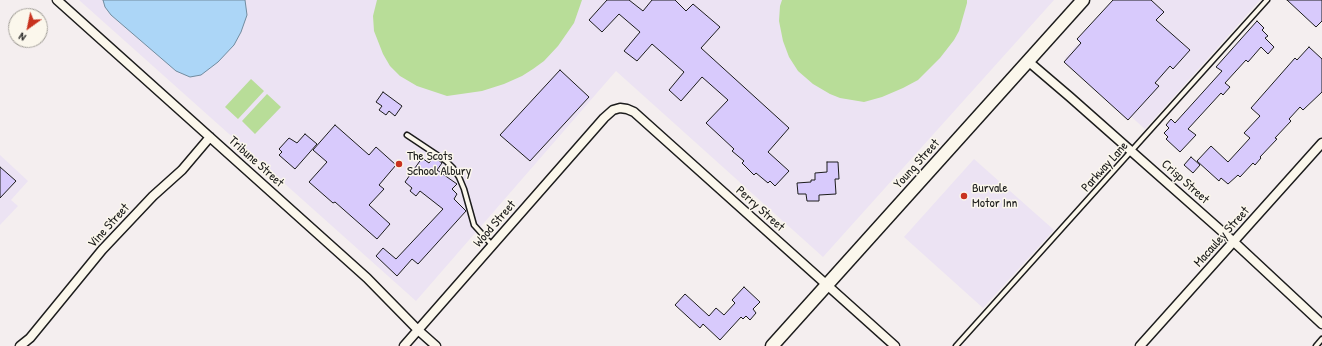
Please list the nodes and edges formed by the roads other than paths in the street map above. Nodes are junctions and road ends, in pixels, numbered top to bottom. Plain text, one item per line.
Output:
1 (57, 0) edge
2 (1083, 0) edge
3 (1267, 0) edge
4 (1029, 62) junction
5 (604, 118) joint
6 (408, 135) dead end
7 (210, 137) junction
8 (1322, 143) edge
9 (1132, 152) junction
10 (1234, 242) junction
11 (492, 245) junction
12 (826, 285) junction
13 (1322, 324) edge
14 (418, 330) junction
15 (1322, 339) edge
16 (30, 342) edge
17 (20, 346) edge
18 (404, 346) edge
19 (436, 346) edge
20 (772, 346) edge
21 (895, 346) edge
22 (956, 346) edge
23 (1140, 346) edge
24 (1316, 346) edge

1 - 7 street, Tribune Street
2 - 4 main road, Young Street
3 - 9 lane, Parkway Lane
4 - 9 street, Crisp Street
4 - 12 main road, Young Street
5 - 11 street, Wood Street
5 - 12 street, Perry Street
6 - 11 lane
7 - 14 street, Tribune Street
7 - 16 street, Vine Street
8 - 10 street, Macauley Street
9 - 10 street, Crisp Street
9 - 22 lane, Parkway Lane
10 - 13 street, Crisp Street
10 - 23 street, Macauley Street
11 - 14 street, Wood Street
12 - 20 main road, Young Street
12 - 21 street, Perry Street
14 - 18 street, Wood Street
14 - 19 street, Tribune Street
15 - 24 lane
16 - 17 street, Vine Street

